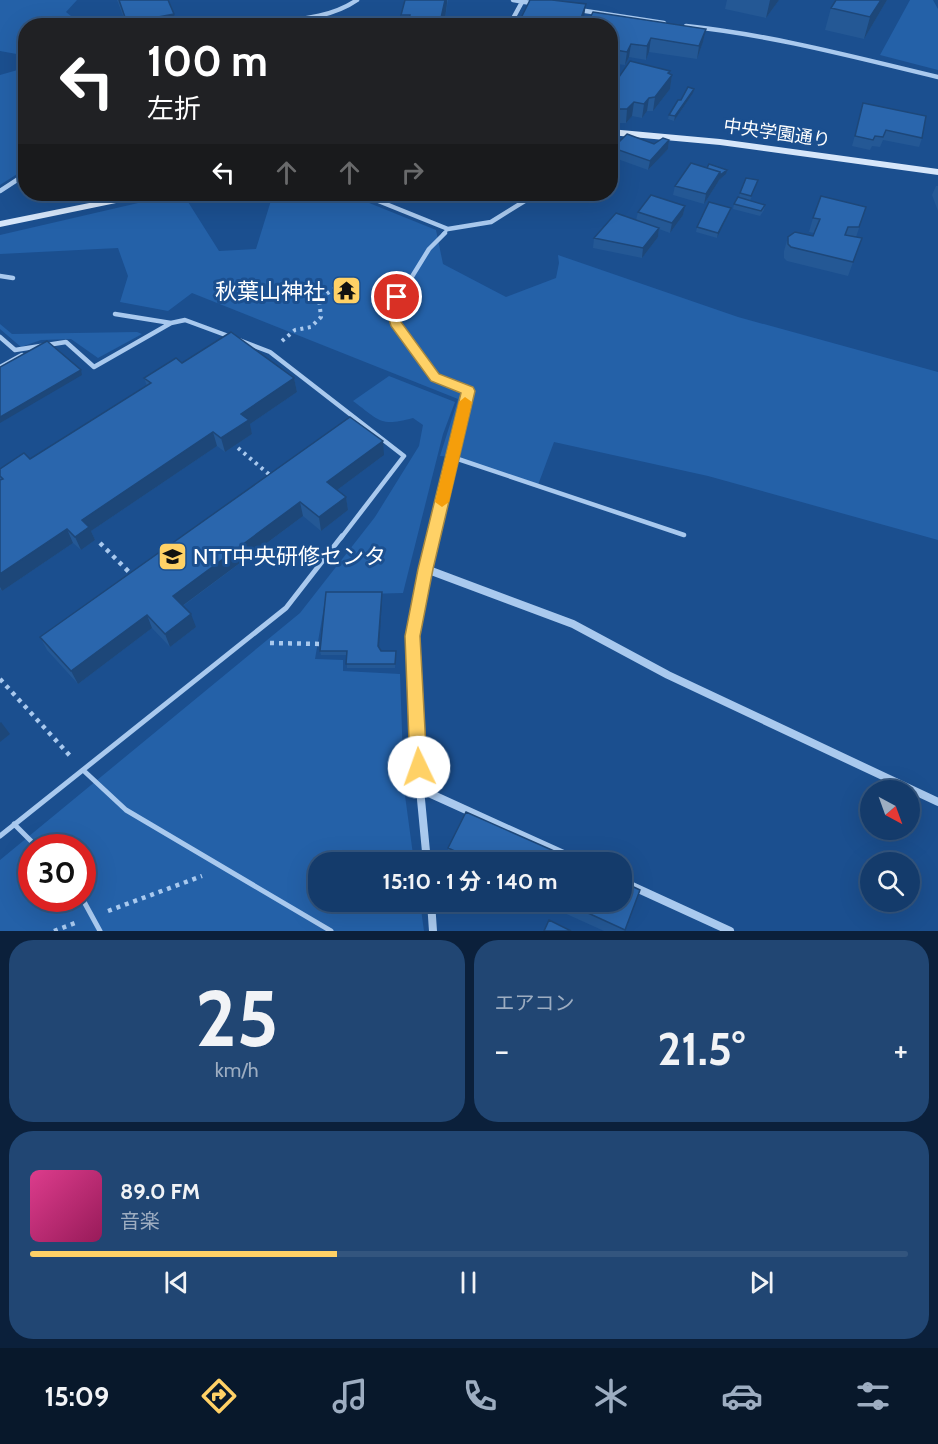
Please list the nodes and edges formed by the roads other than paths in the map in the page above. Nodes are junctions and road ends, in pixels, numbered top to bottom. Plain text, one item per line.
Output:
1 (357, 0) edge
2 (513, 0) edge
3 (522, 2) junction
4 (544, 5) edge
5 (577, 9) edge
6 (296, 18) edge
7 (513, 18) edge
8 (670, 24) edge
9 (679, 26) edge
10 (938, 78) edge
11 (618, 133) edge
12 (938, 172) edge
13 (18, 179) edge
14 (0, 190) edge
15 (111, 201) edge
16 (378, 201) edge
17 (526, 201) edge
18 (0, 224) edge
19 (448, 229) junction
20 (0, 276) edge
21 (13, 278) dead end
22 (115, 314) dead end
23 (171, 323) junction
24 (0, 337) edge
25 (15, 350) junction
26 (0, 367) edge
27 (452, 457) junction
28 (684, 535) dead end
29 (426, 569) junction
30 (83, 770) junction
31 (420, 789) junction
32 (938, 802) edge
33 (14, 824) junction
34 (24, 834) edge
35 (0, 836) edge
36 (426, 852) edge
37 (559, 852) edge
38 (632, 886) edge
39 (90, 912) edge
40 (432, 912) edge
41 (100, 931) edge
42 (331, 931) edge
43 (433, 931) edge
44 (730, 931) edge

1 - 6 street
2 - 3 street
3 - 4 street
3 - 7 street
5 - 8 street
9 - 10 street
11 - 12 street, 中央学園通り
13 - 14 street
15 - 18 street
16 - 19 street
17 - 19 street
19 - 27 lane
20 - 21 lane
22 - 23 lane
23 - 25 lane
23 - 30 lane
24 - 25 lane
25 - 26 lane
27 - 28 lane
27 - 29 street
29 - 31 street
29 - 32 street
30 - 33 lane
30 - 42 lane
31 - 36 street
31 - 37 street
33 - 34 lane
33 - 35 lane
38 - 44 street
39 - 41 lane
40 - 43 street

